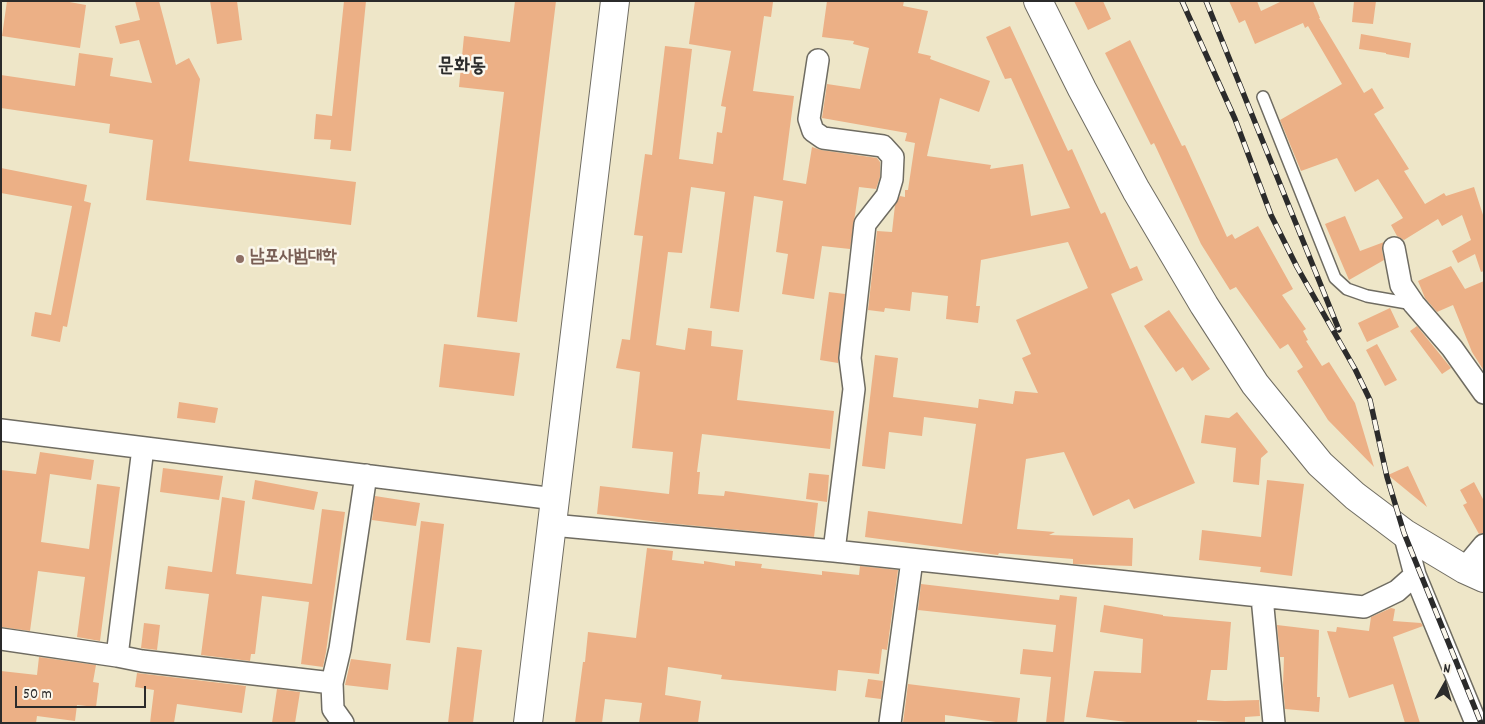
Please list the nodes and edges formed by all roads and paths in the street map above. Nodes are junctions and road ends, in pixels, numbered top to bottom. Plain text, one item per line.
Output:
1 (615, 1) edge
2 (1038, 1) edge
3 (818, 60) dead end
4 (1263, 97) dead end
5 (1394, 248) dead end
6 (1414, 304) junction
7 (1484, 393) edge
8 (1, 430) edge
9 (143, 448) junction
10 (366, 475) junction
11 (553, 512) junction
12 (1404, 533) junction
13 (1484, 545) edge
14 (834, 551) junction
15 (912, 560) junction
16 (1474, 574) edge
17 (1414, 575) junction
18 (1262, 597) junction
19 (1, 639) edge
20 (117, 656) junction
21 (332, 683) junction
22 (343, 723) edge
23 (528, 723) edge
24 (890, 723) edge
25 (1274, 723) edge
26 (1476, 723) edge

1 - 11 main road
2 - 12 main road
3 - 14 street
4 - 6 lane
5 - 6 street
6 - 7 street
8 - 9 street
9 - 10 street
9 - 20 street
10 - 11 street
10 - 21 street
11 - 14 street
11 - 23 main road
12 - 16 main road
12 - 17 street
13 - 16 street
14 - 15 street
15 - 18 street
15 - 24 street
17 - 18 street
17 - 26 street
18 - 25 street
19 - 20 street
20 - 21 street
21 - 22 street

